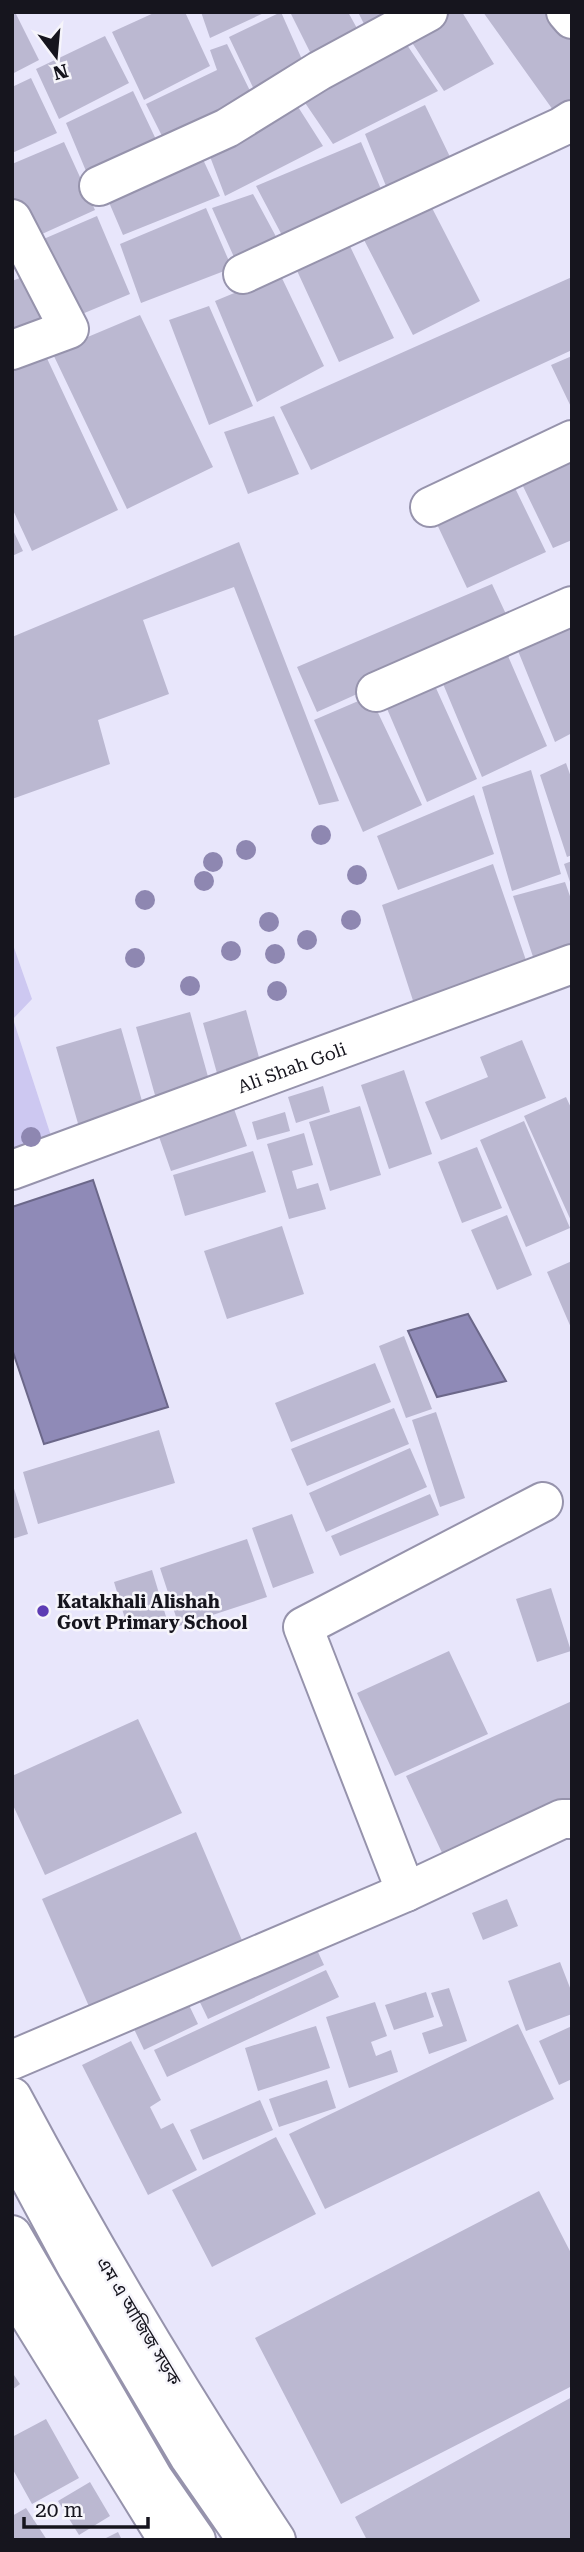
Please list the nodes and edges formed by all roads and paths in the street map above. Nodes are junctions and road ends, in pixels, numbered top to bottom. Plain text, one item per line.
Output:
1 (428, 12) edge
2 (566, 12) edge
3 (572, 19) edge
4 (572, 120) edge
5 (99, 186) dead end
6 (12, 219) edge
7 (243, 274) dead end
8 (12, 350) edge
9 (572, 440) edge
10 (430, 507) dead end
11 (572, 606) edge
12 (376, 692) dead end
13 (572, 964) edge
14 (12, 1170) edge
15 (543, 1502) dead end
16 (572, 1819) edge
17 (406, 1892) junction
18 (12, 2060) edge
19 (12, 2097) edge
20 (12, 2146) edge
21 (12, 2235) edge
22 (12, 2288) edge
23 (168, 2540) edge
24 (196, 2540) edge
25 (247, 2540) edge
26 (276, 2540) edge

1 - 5 main road
2 - 3 main road
4 - 7 main road
6 - 8 main road
9 - 10 main road
11 - 12 main road
13 - 14 main road, Ali Shah Goli
15 - 17 main road
16 - 17 main road
17 - 18 main road
19 - 26 main road, এম এ আজিজ সড়ক
20 - 25 main road
21 - 24 main road
22 - 23 main road

